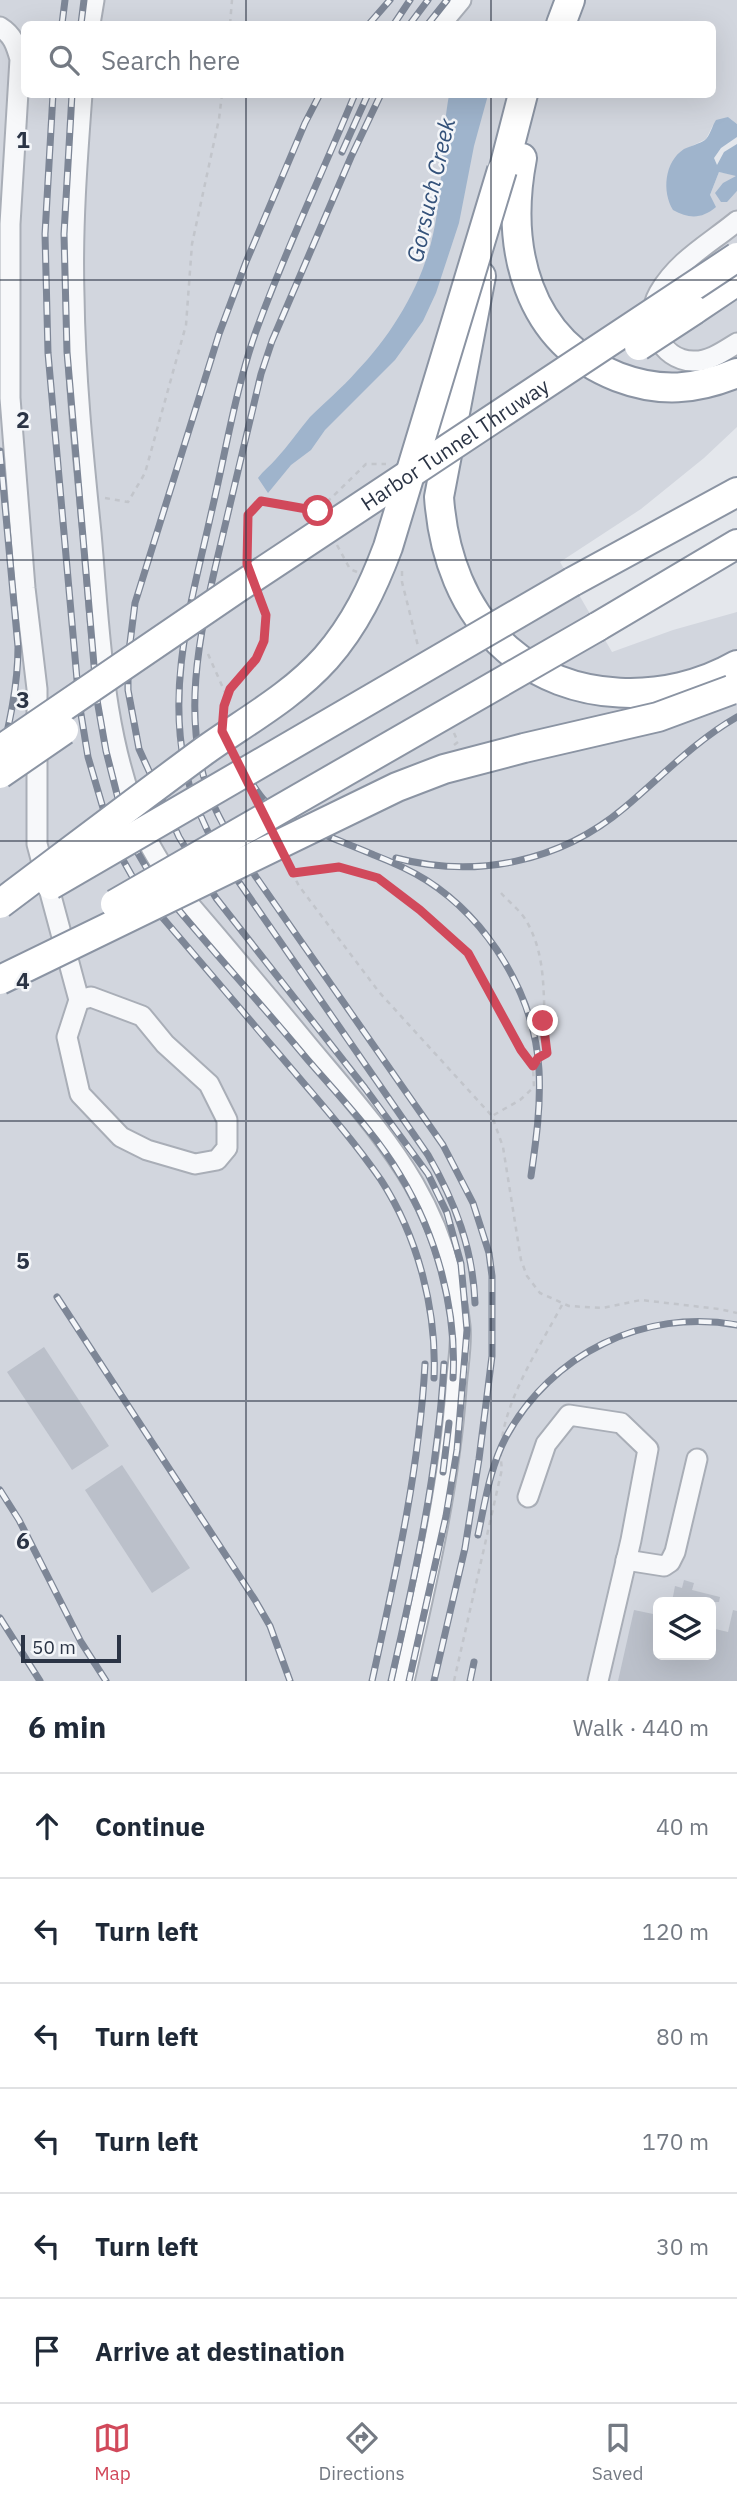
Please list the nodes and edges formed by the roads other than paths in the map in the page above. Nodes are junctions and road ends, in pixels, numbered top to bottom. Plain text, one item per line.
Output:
1 (94, 0) edge
2 (461, 0) edge
3 (550, 0) edge
4 (570, 0) edge
5 (90, 21) edge
6 (444, 21) edge
7 (544, 21) edge
8 (562, 21) edge
9 (0, 27) edge
10 (82, 98) edge
11 (522, 98) edge
12 (539, 98) edge
13 (502, 170) junction
14 (737, 221) edge
15 (737, 257) edge
16 (737, 281) edge
17 (737, 305) edge
18 (694, 310) junction
19 (737, 343) edge
20 (737, 373) edge
21 (663, 388) junction
22 (737, 393) edge
23 (737, 492) edge
24 (737, 544) edge
25 (737, 563) edge
26 (597, 627) junction
27 (735, 680) edge
28 (0, 750) edge
29 (0, 774) edge
30 (0, 904) edge
31 (0, 915) edge
32 (0, 970) edge
33 (0, 980) edge
34 (79, 1000) junction
35 (697, 1460) dead end
36 (528, 1497) dead end
37 (626, 1560) junction
38 (404, 1681) edge
39 (598, 1681) edge

1 - 5 street
2 - 6 street
3 - 7 highway
4 - 8 highway
9 - 34 street
10 - 38 street
11 - 13 highway
12 - 21 highway
13 - 27 highway, bridge
13 - 30 highway, bridge
14 - 19 street
15 - 28 highway, Harbor Tunnel Thruway, bridge
16 - 18 highway, Harbor Tunnel Thruway
17 - 18 highway
18 - 29 highway, Harbor Tunnel Thruway, bridge
20 - 21 highway
21 - 22 highway
23 - 31 highway, bridge
24 - 26 highway
25 - 26 highway
26 - 32 highway, bridge
27 - 33 highway, bridge
34 - 34 street
35 - 37 street
36 - 37 street
37 - 39 street

